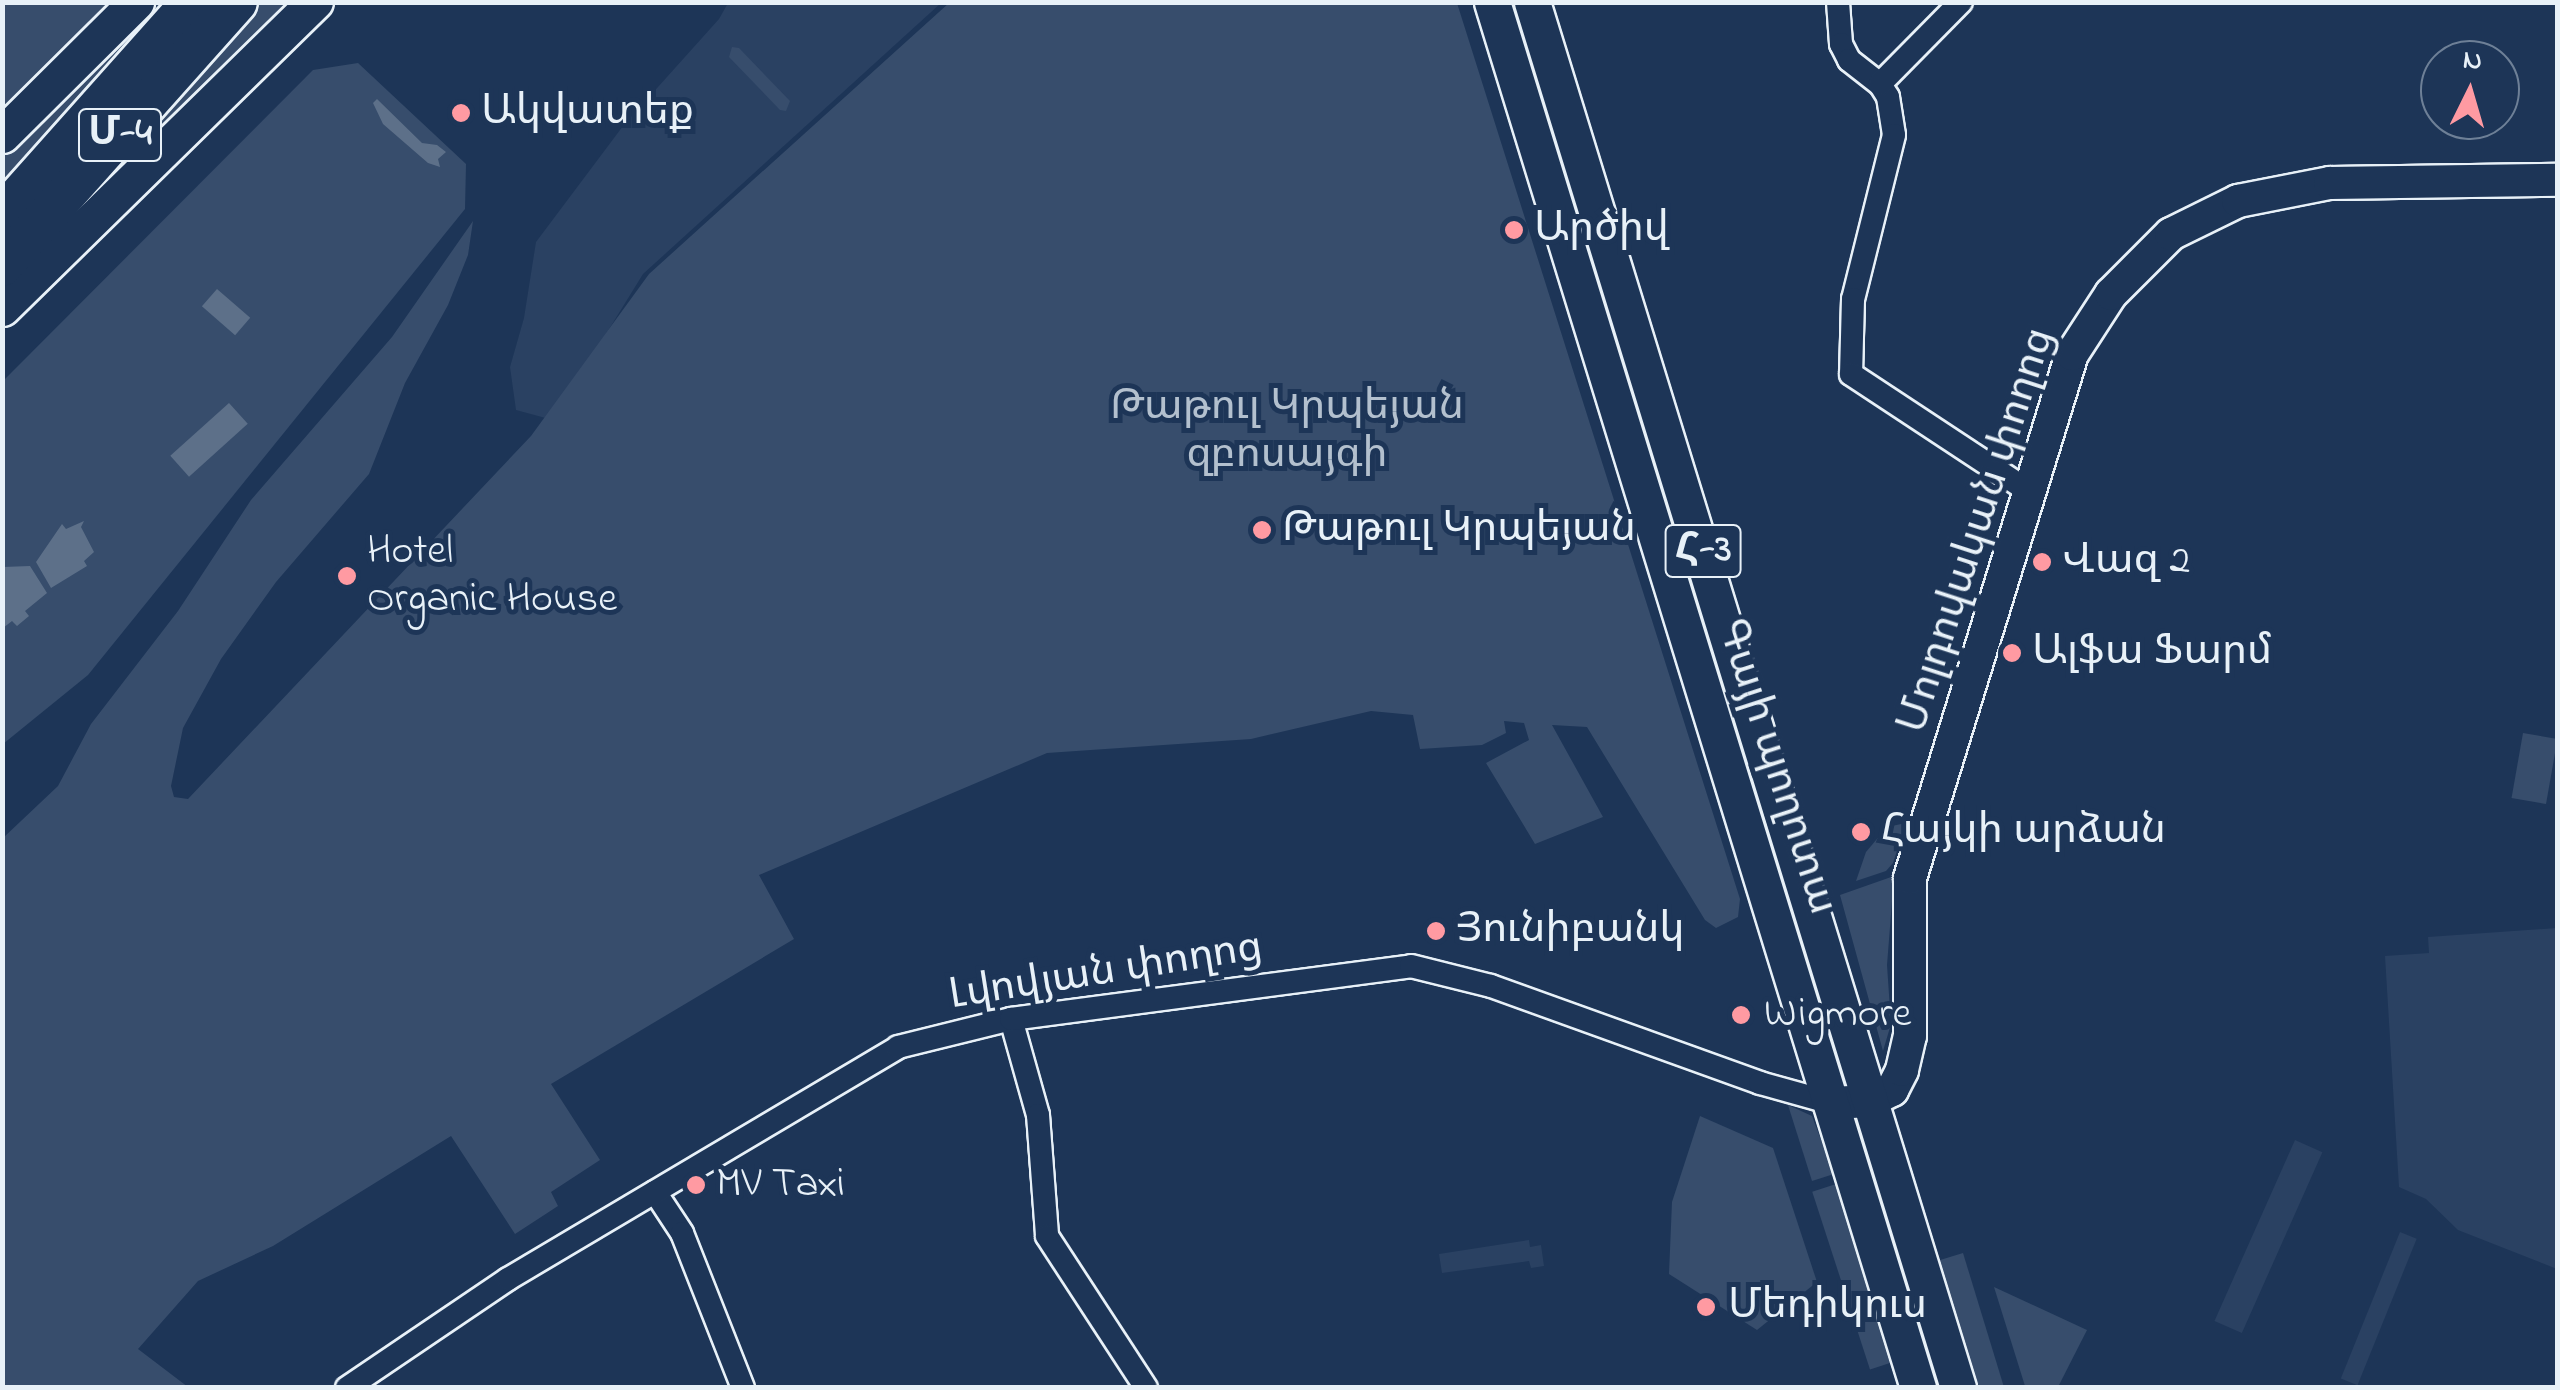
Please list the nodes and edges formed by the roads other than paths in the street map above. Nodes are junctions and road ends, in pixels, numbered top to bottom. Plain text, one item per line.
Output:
1 (136, 2) edge
2 (192, 2) edge
3 (236, 2) edge
4 (316, 2) edge
5 (1492, 2) edge
6 (1532, 2) edge
7 (1838, 2) edge
8 (1961, 2) edge
9 (1880, 84) junction
10 (2, 135) edge
11 (2558, 180) edge
12 (2, 215) edge
13 (2, 266) edge
14 (2, 308) edge
15 (2026, 490) junction
16 (1011, 1018) junction
17 (1870, 1101) junction
18 (1832, 1103) junction
19 (655, 1192) junction
20 (347, 1388) edge
21 (744, 1388) edge
22 (1146, 1388) edge
23 (1918, 1388) edge
24 (1958, 1388) edge

1 - 10 main road
2 - 12 highway, Մ-4
3 - 13 highway, Մ-4
4 - 14 main road
5 - 18 main road, Գայի պողոտա / Հ-3
6 - 17 main road, Գայի պողոտա / Հ-3
7 - 9 street
8 - 9 street
9 - 15 street
11 - 15 street, Մոլդովական փողոց
15 - 17 street, Մոլդովական փողոց
16 - 18 street, Լվովյան փողոց
16 - 19 street, Լվովյան փողոց
16 - 22 street
17 - 18 street
17 - 24 main road, Գայի պողոտա / Հ-3
18 - 23 main road, Գայի պողոտա / Հ-3
19 - 20 street, Լվովյան փողոց
19 - 21 street

